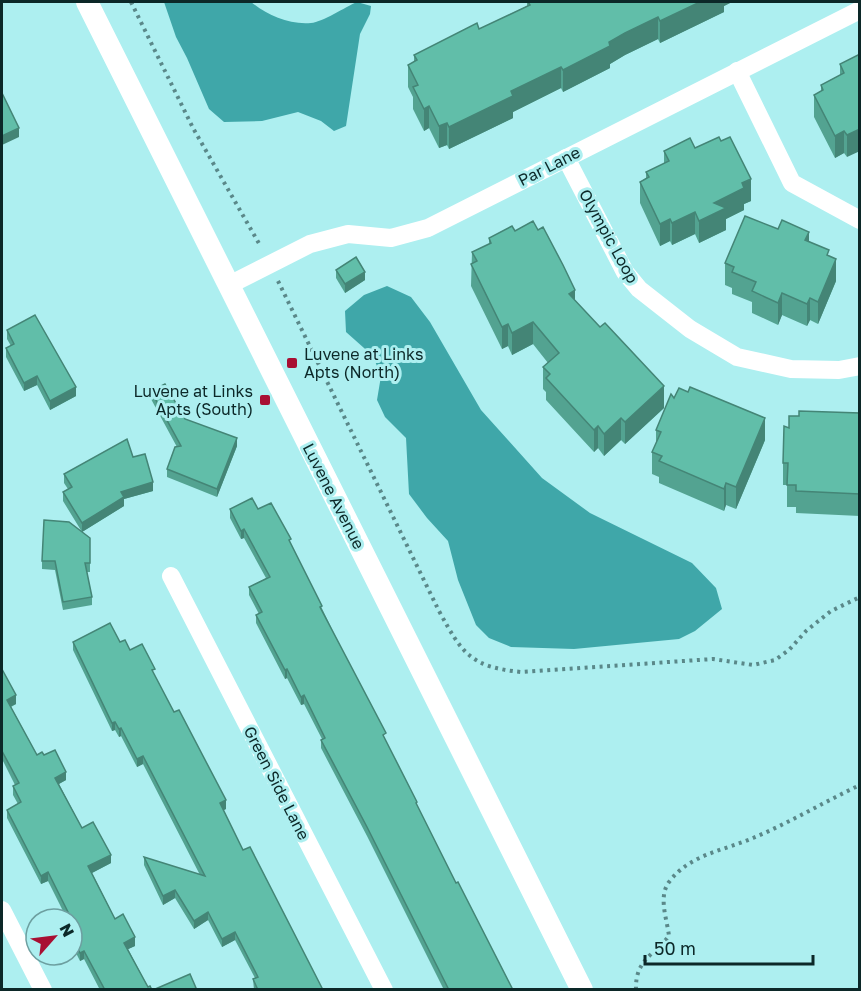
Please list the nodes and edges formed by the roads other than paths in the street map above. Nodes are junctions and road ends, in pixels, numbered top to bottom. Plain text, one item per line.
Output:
1 (87, 2) edge
2 (860, 10) edge
3 (737, 71) junction
4 (566, 158) junction
5 (860, 220) edge
6 (228, 285) junction
7 (860, 366) edge
8 (171, 576) dead end
9 (2, 910) edge
10 (43, 990) edge
11 (384, 990) edge
12 (582, 990) edge

1 - 6 street, Luvene Avenue
2 - 3 street, Par Lane
3 - 4 street, Par Lane
3 - 5 street
4 - 6 street, Par Lane
4 - 7 street, Olympic Loop
6 - 12 street, Luvene Avenue
8 - 11 street, Green Side Lane
9 - 10 street

